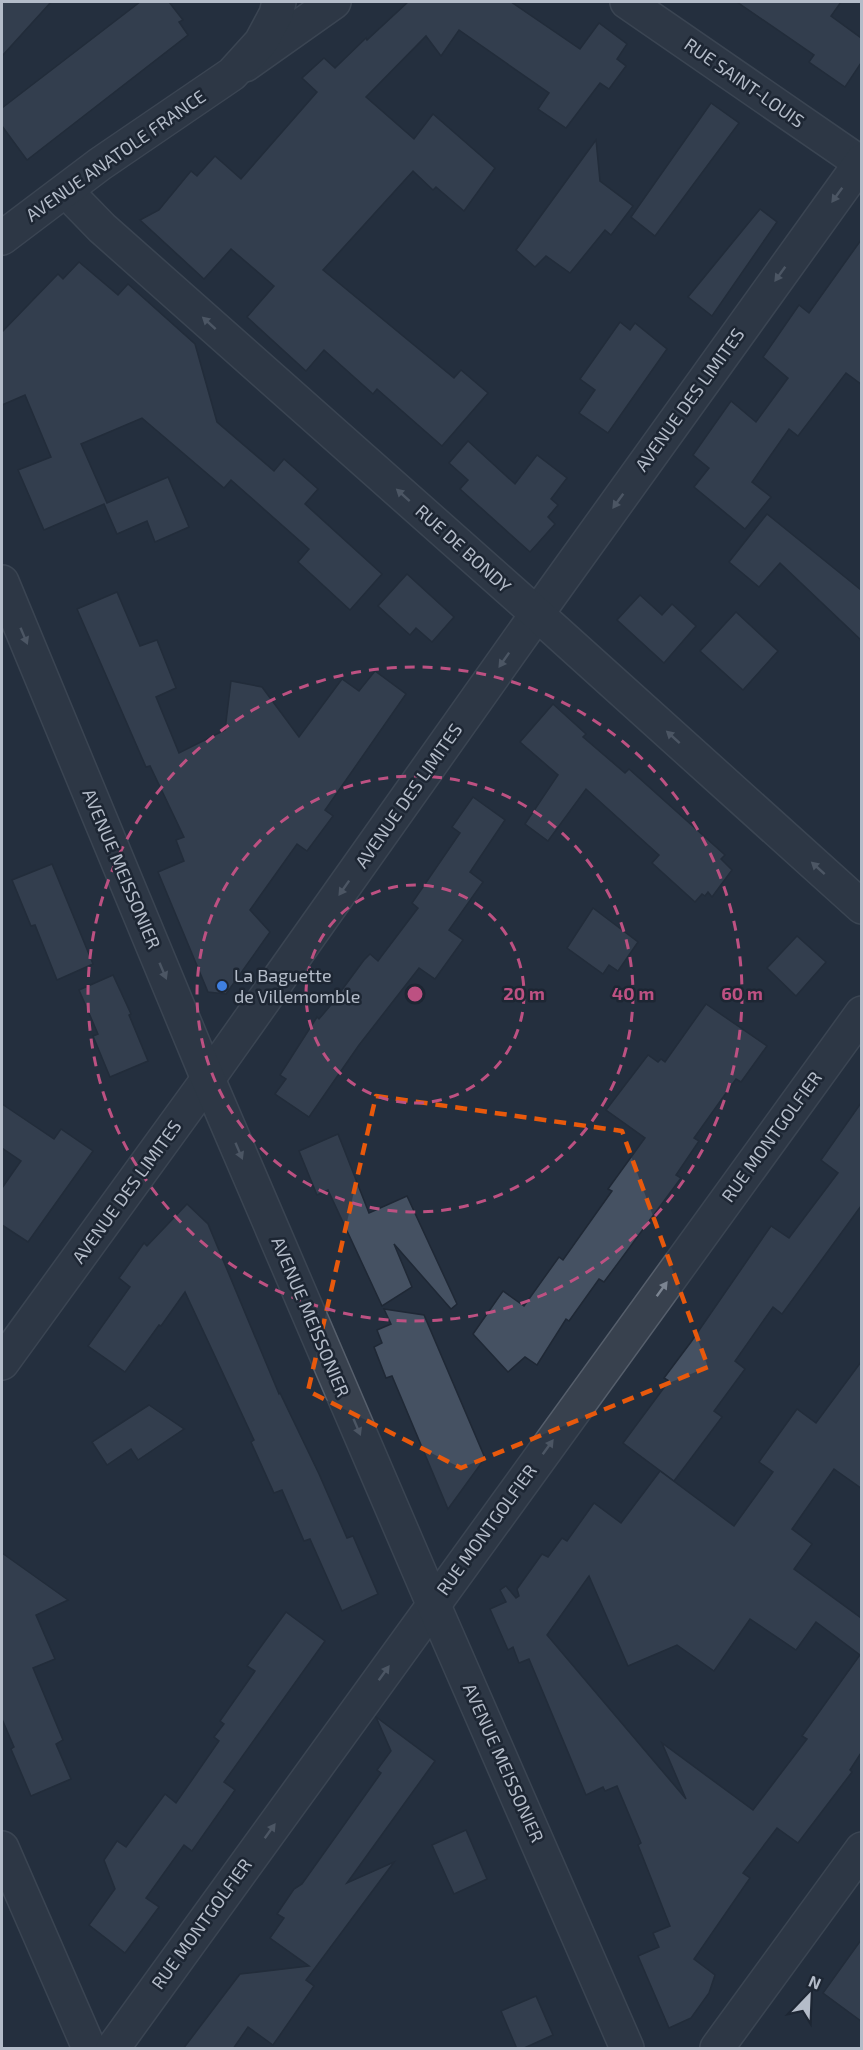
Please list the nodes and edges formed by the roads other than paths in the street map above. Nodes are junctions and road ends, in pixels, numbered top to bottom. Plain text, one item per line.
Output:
1 (279, 2) edge
2 (334, 2) edge
3 (627, 2) edge
4 (232, 74) junction
5 (861, 162) edge
6 (66, 191) junction
7 (15, 214) edge
8 (2, 238) edge
9 (2, 582) edge
10 (537, 614) junction
11 (861, 907) edge
12 (861, 1012) edge
13 (208, 1079) junction
14 (2, 1364) edge
15 (434, 1604) junction
16 (2, 1848) edge
17 (861, 1849) edge
18 (89, 2049) edge
19 (113, 2049) edge
20 (627, 2049) edge
21 (717, 2049) edge

1 - 4 street, AVENUE ANATOLE FRANCE
2 - 4 street, AVENUE ANATOLE FRANCE
3 - 5 street, RUE SAINT-LOUIS
4 - 6 street, AVENUE ANATOLE FRANCE
5 -> 10 street, AVENUE DES LIMITES
6 - 7 street, AVENUE ANATOLE FRANCE
10 -> 6 street, RUE DE BONDY
7 - 8 street, AVENUE ANATOLE FRANCE
9 -> 13 street, AVENUE MEISSONIER
11 -> 10 street, RUE DE BONDY
10 -> 13 street, AVENUE DES LIMITES
15 -> 12 street, RUE MONTGOLFIER
13 - 14 street, AVENUE DES LIMITES
13 -> 15 street, AVENUE MEISSONIER
19 -> 15 street, RUE MONTGOLFIER
15 - 20 street, AVENUE MEISSONIER
16 - 18 street
17 - 21 street

